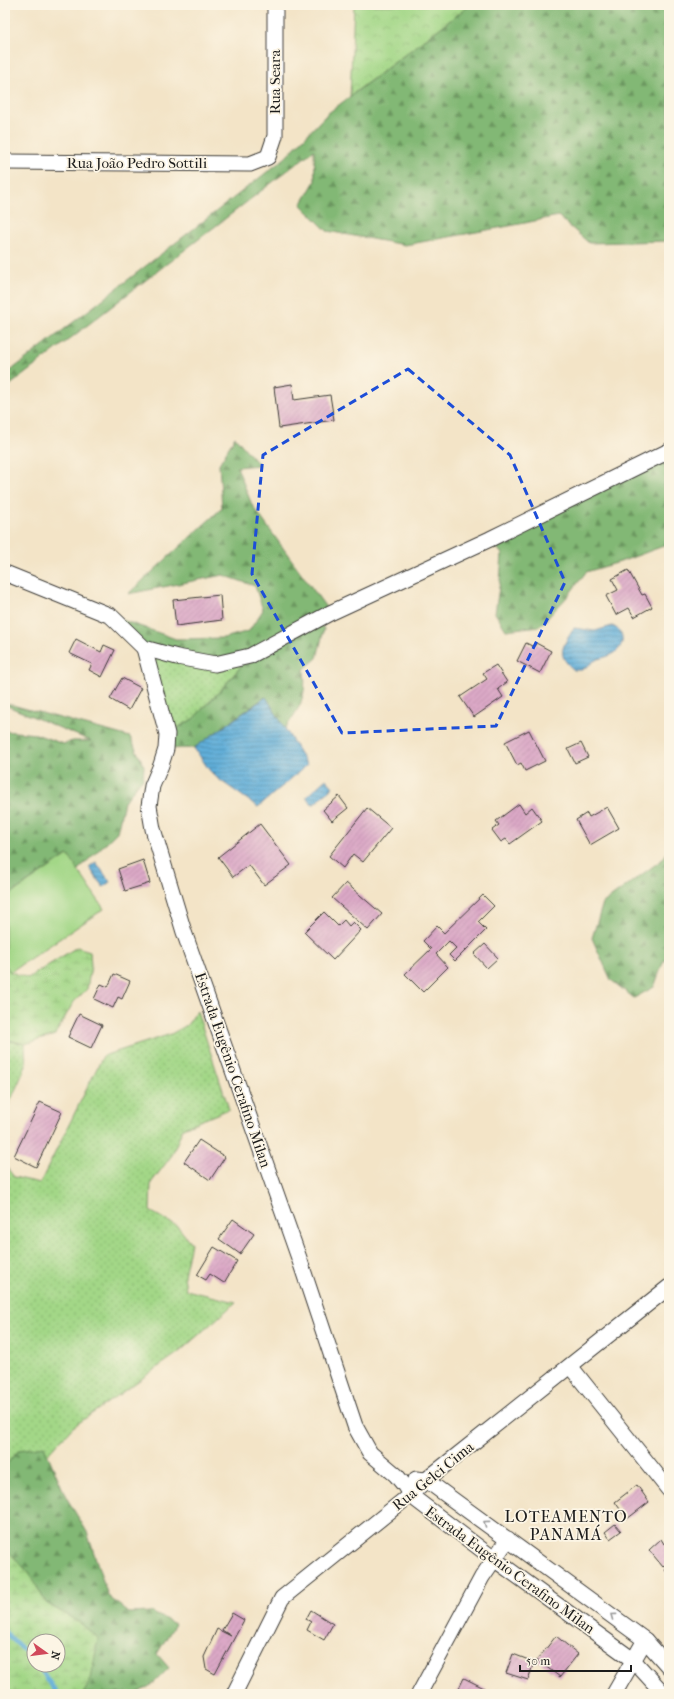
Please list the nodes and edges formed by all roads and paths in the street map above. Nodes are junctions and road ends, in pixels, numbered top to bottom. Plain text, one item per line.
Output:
1 (275, 5) edge
2 (268, 157) joint
3 (5, 162) edge
4 (669, 451) edge
5 (5, 573) edge
6 (144, 648) junction
7 (669, 1288) edge
8 (570, 1366) junction
9 (396, 1475) junction
10 (426, 1480) junction
11 (669, 1490) edge
12 (410, 1495) junction
13 (508, 1538) junction
14 (494, 1559) junction
15 (645, 1640) junction
16 (633, 1660) junction
17 (669, 1667) edge
18 (234, 1694) edge
19 (419, 1694) edge
20 (614, 1694) edge
21 (664, 1694) edge

1 - 2 street, Rua Seara
2 - 3 street, Rua João Pedro Sottili
4 - 6 street
5 - 6 street
6 - 9 street, Estrada Eugênio Cerafino Milan
7 - 8 street, Rua Gelci Cima
8 - 10 street, Rua Gelci Cima
8 - 11 street
9 - 10 street, Estrada Eugênio Cerafino Milan
9 - 12 street, Estrada Eugênio Cerafino Milan
10 - 12 street, Rua Gelci Cima
13 -> 10 street, Estrada Eugênio Cerafino Milan
12 - 14 street, Estrada Eugênio Cerafino Milan
12 - 18 street, Rua Gelci Cima
13 - 14 street
15 -> 13 street, Estrada Eugênio Cerafino Milan
14 - 16 street, Estrada Eugênio Cerafino Milan
14 - 19 street
15 - 16 street
15 - 17 street, Estrada Eugênio Cerafino Milan
16 - 20 street
16 - 21 street, Estrada Eugênio Cerafino Milan

